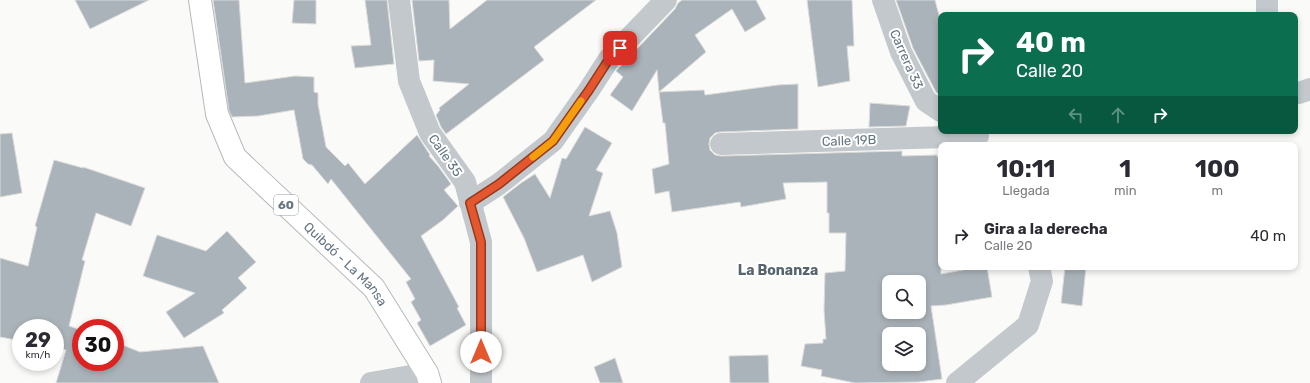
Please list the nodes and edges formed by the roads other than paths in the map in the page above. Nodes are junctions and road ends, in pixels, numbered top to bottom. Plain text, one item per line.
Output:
1 (200, 0) edge
2 (399, 0) edge
3 (666, 0) edge
4 (883, 0) edge
5 (1267, 0) edge
6 (1267, 12) edge
7 (1310, 89) edge
8 (1298, 93) edge
9 (938, 109) edge
10 (977, 137) edge
11 (721, 144) dead end
12 (470, 203) junction
13 (1040, 270) edge
14 (428, 378) edge
15 (371, 383) edge
16 (481, 383) edge
17 (957, 383) edge

1 - 14 main road, Quibdó - La Mansa / 60
2 - 12 street, Calle 35
3 - 12 street
4 - 9 street, Carrera 33
5 - 6 street
7 - 8 street
10 - 11 street, Calle 19B
12 - 16 street, Calle 35
13 - 17 street
14 - 15 street

